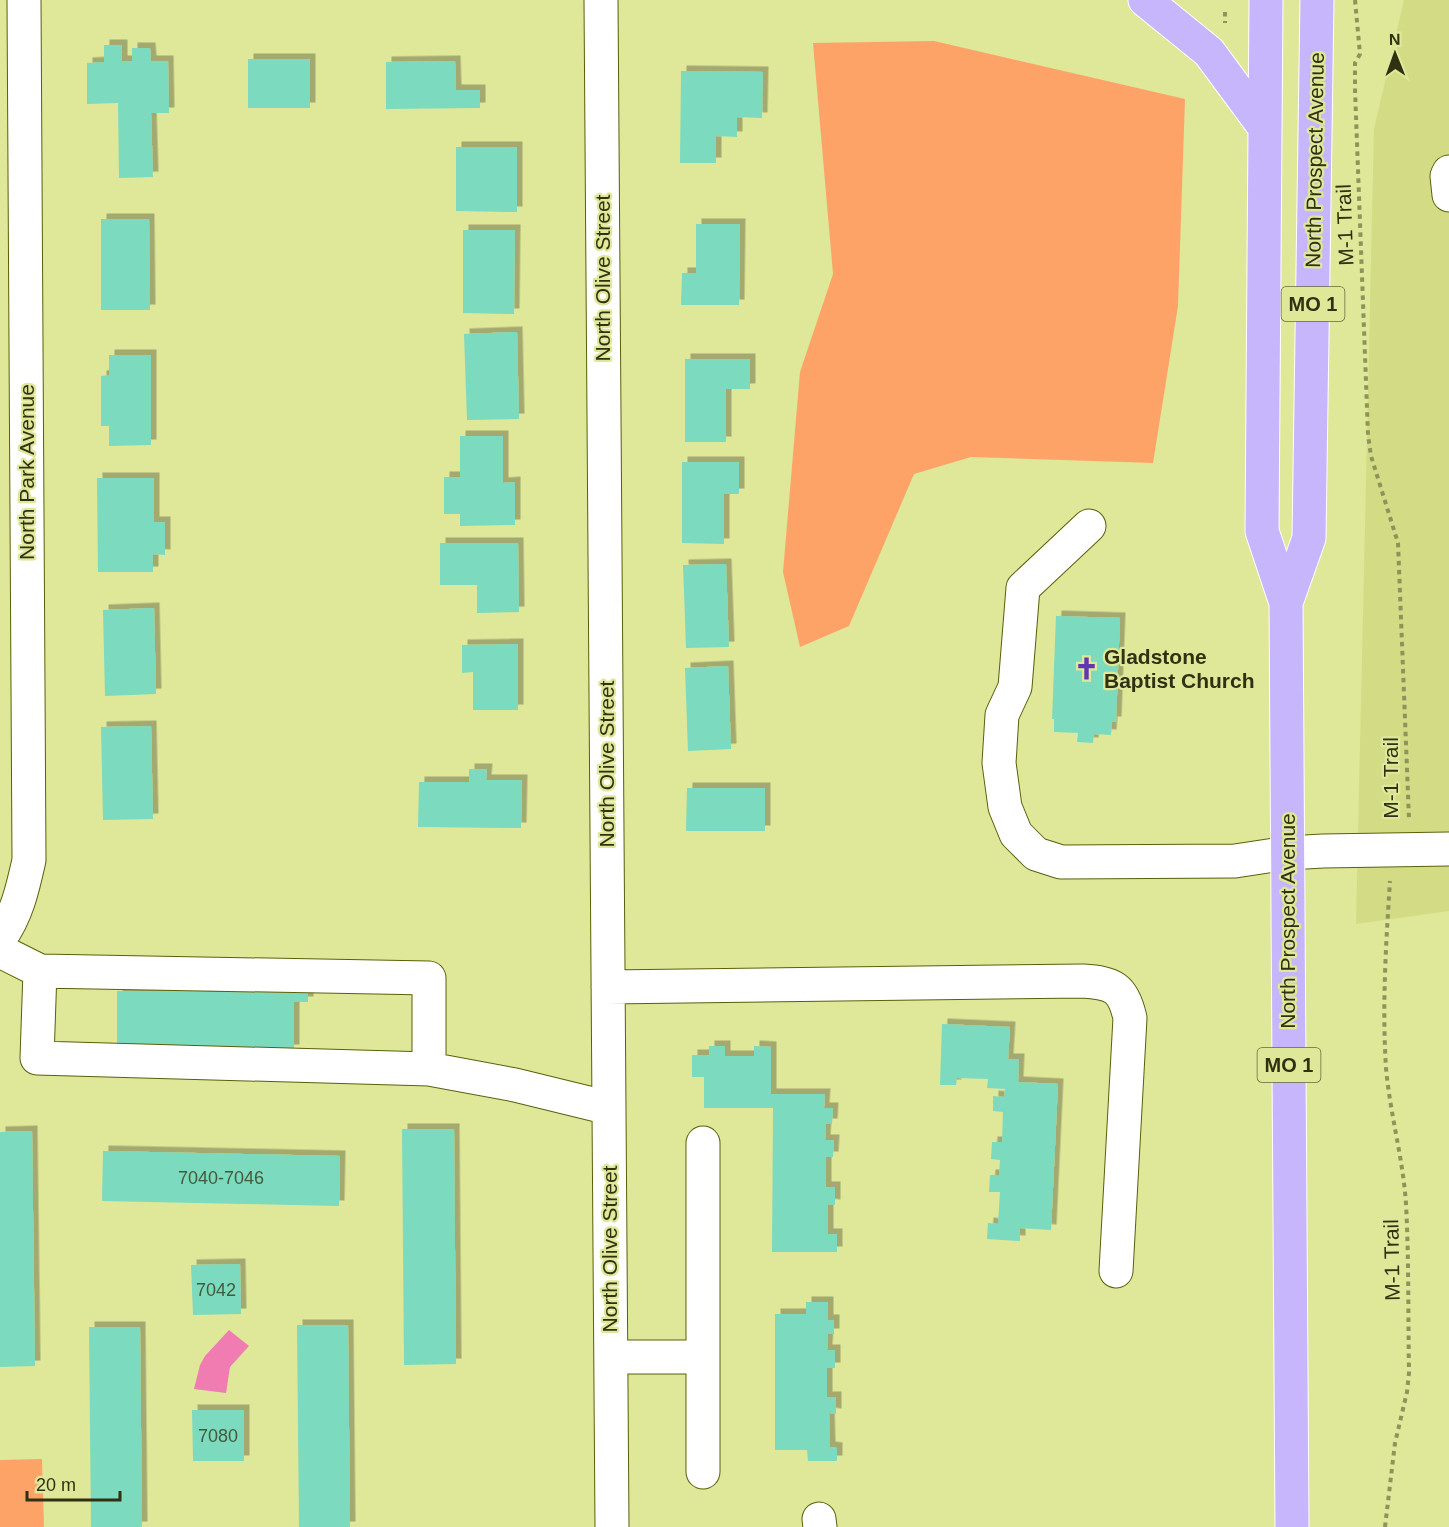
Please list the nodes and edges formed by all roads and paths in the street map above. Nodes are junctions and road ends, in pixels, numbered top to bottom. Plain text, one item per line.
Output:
1 (24, 0) edge
2 (601, 0) edge
3 (1145, 0) edge
4 (1266, 0) edge
5 (1317, 0) edge
6 (1356, 0) edge
7 (1266, 128) junction
8 (1449, 172) edge
9 (1449, 195) edge
10 (1089, 526) dead end
11 (1286, 603) junction
12 (1400, 849) junction
13 (1449, 849) edge
14 (1288, 853) junction
15 (12, 885) edge
16 (0, 938) edge
17 (0, 951) edge
18 (40, 971) junction
19 (608, 987) junction
20 (429, 1069) junction
21 (609, 1108) junction
22 (703, 1143) dead end
23 (1116, 1271) dead end
24 (611, 1357) junction
25 (703, 1357) junction
26 (703, 1472) dead end
27 (612, 1527) edge
28 (1292, 1527) edge
29 (1385, 1527) edge

1 - 15 street, North Park Avenue
2 - 19 street, North Olive Street
3 - 7 main road
4 - 7 main road, North Prospect Avenue / MO 1
5 - 11 main road, North Prospect Avenue / MO 1
6 - 12 path, M-1 Trail
7 - 11 main road, North Prospect Avenue / MO 1
8 - 9 street
10 - 14 street
11 - 14 main road, North Prospect Avenue / MO 1
12 - 13 street
12 - 14 street
12 - 29 path, M-1 Trail
14 - 28 main road, North Prospect Avenue / MO 1
15 - 16 street, North Park Avenue
17 - 18 street
18 - 20 street
18 - 20 street
19 - 21 street, North Olive Street
19 - 23 street
20 - 21 street
21 - 24 street, North Olive Street
22 - 25 street
24 - 25 street
24 - 27 street, North Olive Street
25 - 26 street

